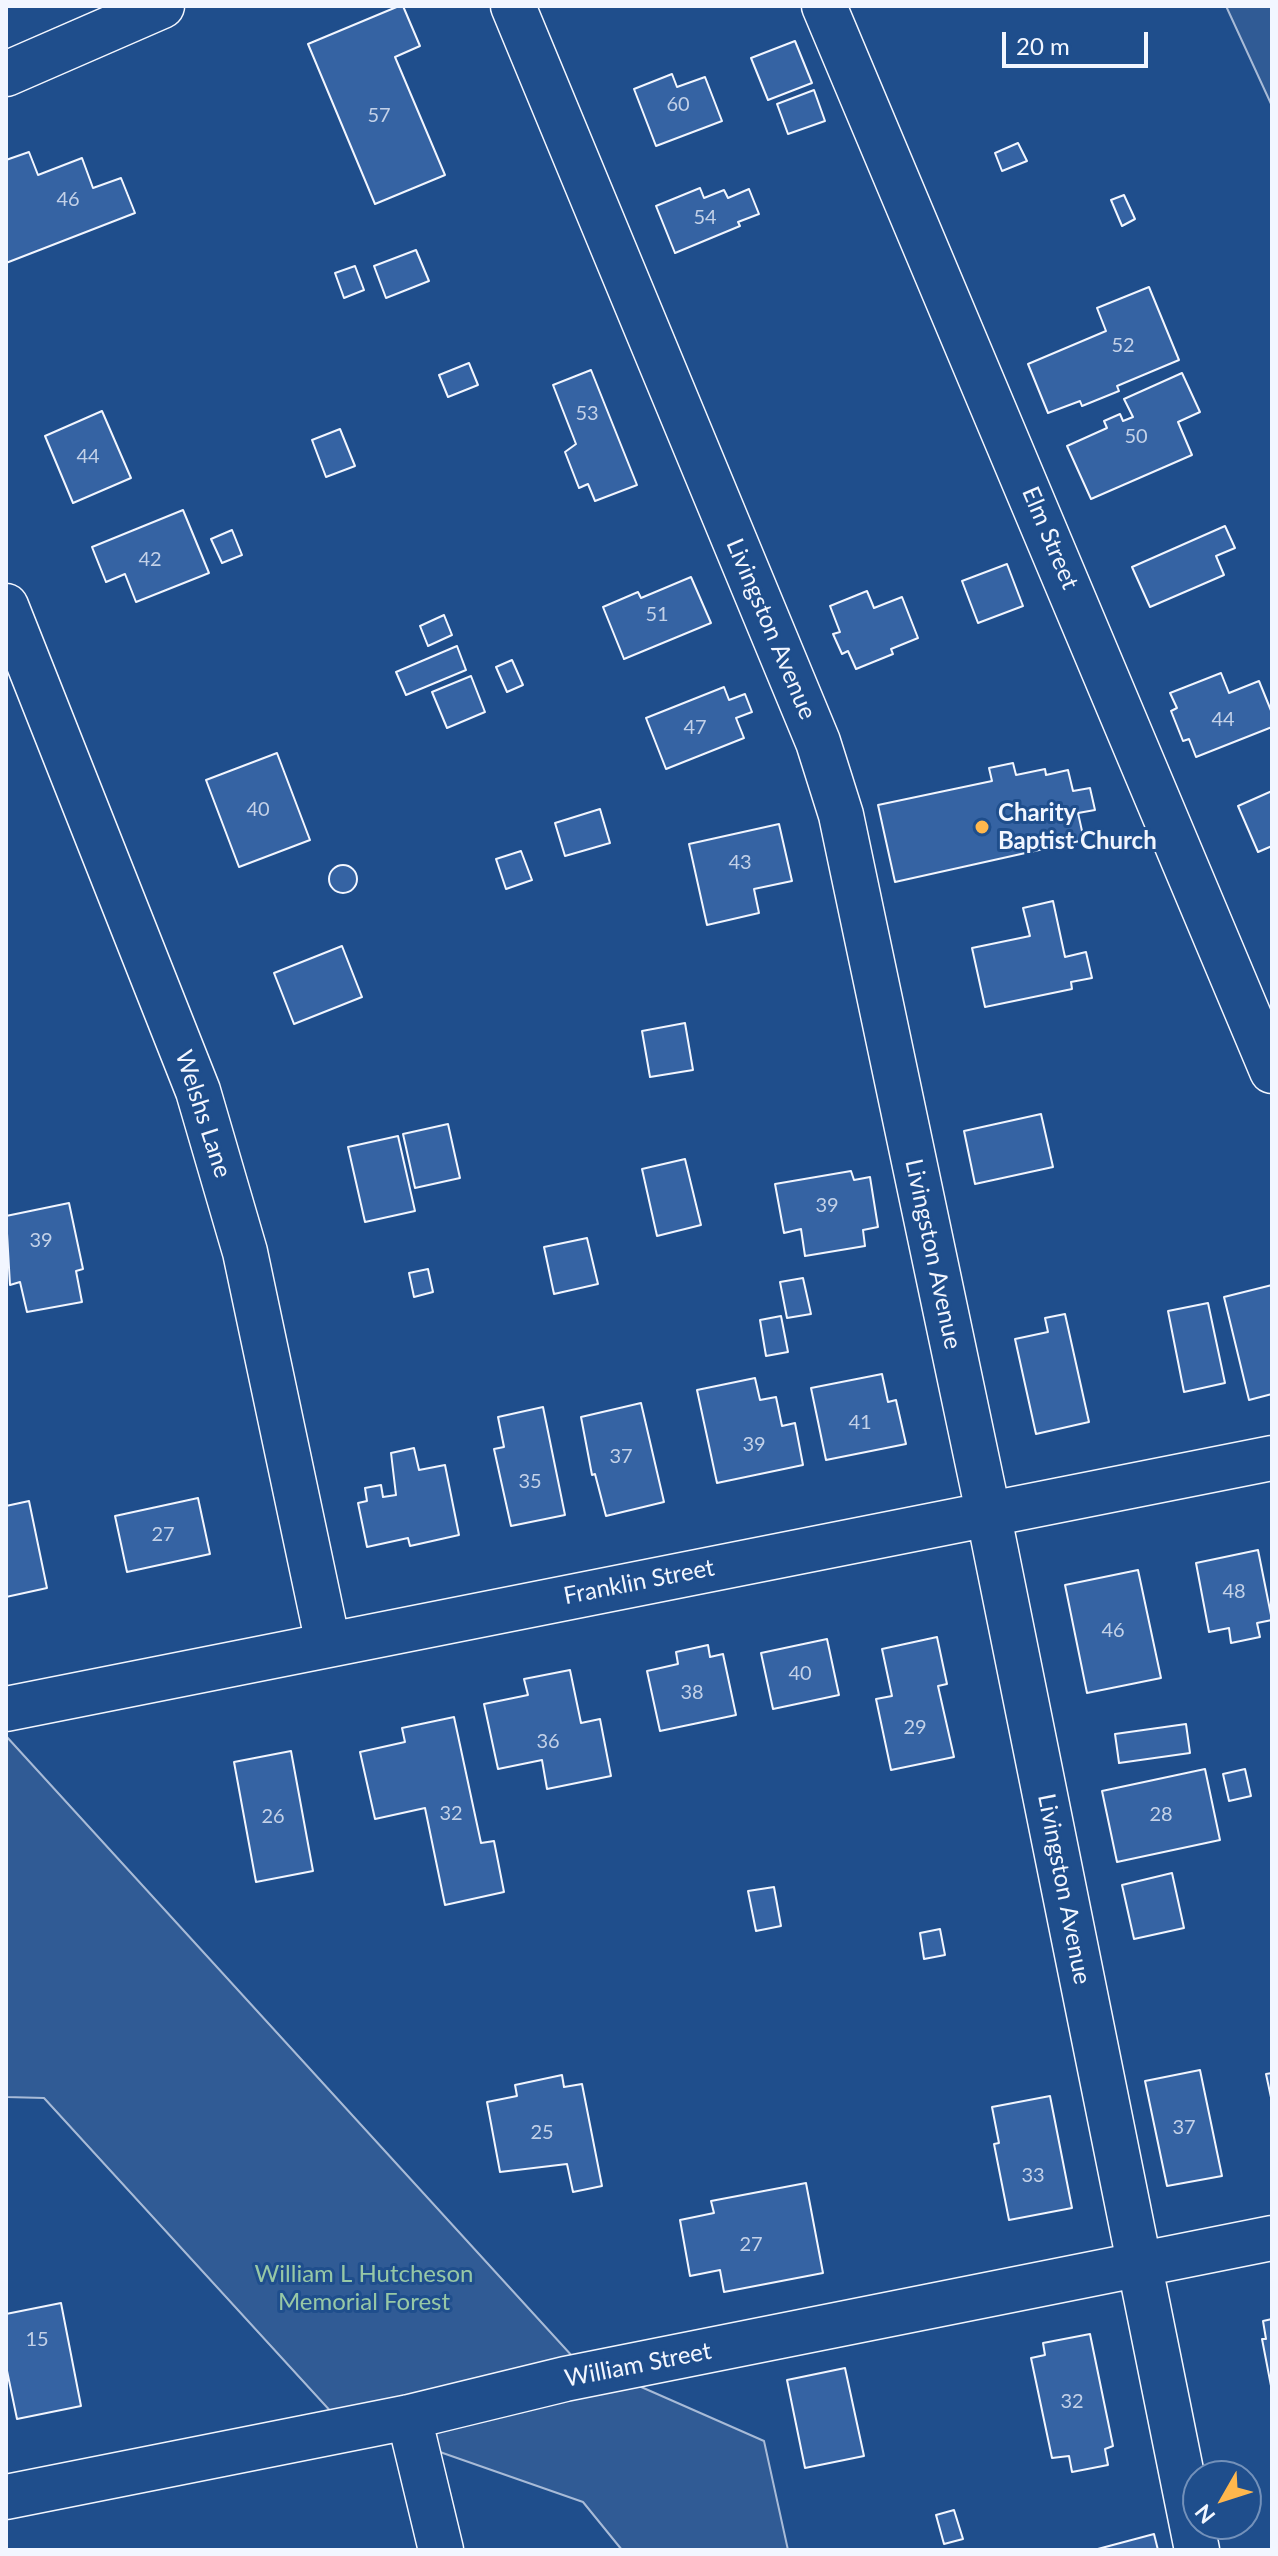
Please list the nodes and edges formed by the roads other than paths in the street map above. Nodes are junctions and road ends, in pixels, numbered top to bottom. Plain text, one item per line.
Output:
1 (162, 6) edge
2 (513, 6) edge
3 (824, 6) edge
4 (6, 74) edge
5 (6, 606) edge
6 (1272, 1071) edge
7 (1272, 1458) edge
8 (988, 1512) junction
9 (328, 1644) junction
10 (6, 1709) edge
11 (1272, 2238) edge
12 (1140, 2264) junction
13 (409, 2417) junction
14 (6, 2497) edge
15 (441, 2550) edge
16 (1197, 2550) edge

1 - 4 street
2 - 8 street, Livingston Avenue
3 - 6 street, Elm Street
5 - 9 street, Welshs Lane
7 - 8 street, Franklin Street
8 - 9 street, Franklin Street
8 - 12 street, Livingston Avenue
9 - 10 street, Franklin Street
11 - 12 street, William Street
12 - 13 street, William Street
12 - 16 street, Livingston Avenue
13 - 14 street, William Street
13 - 15 street

